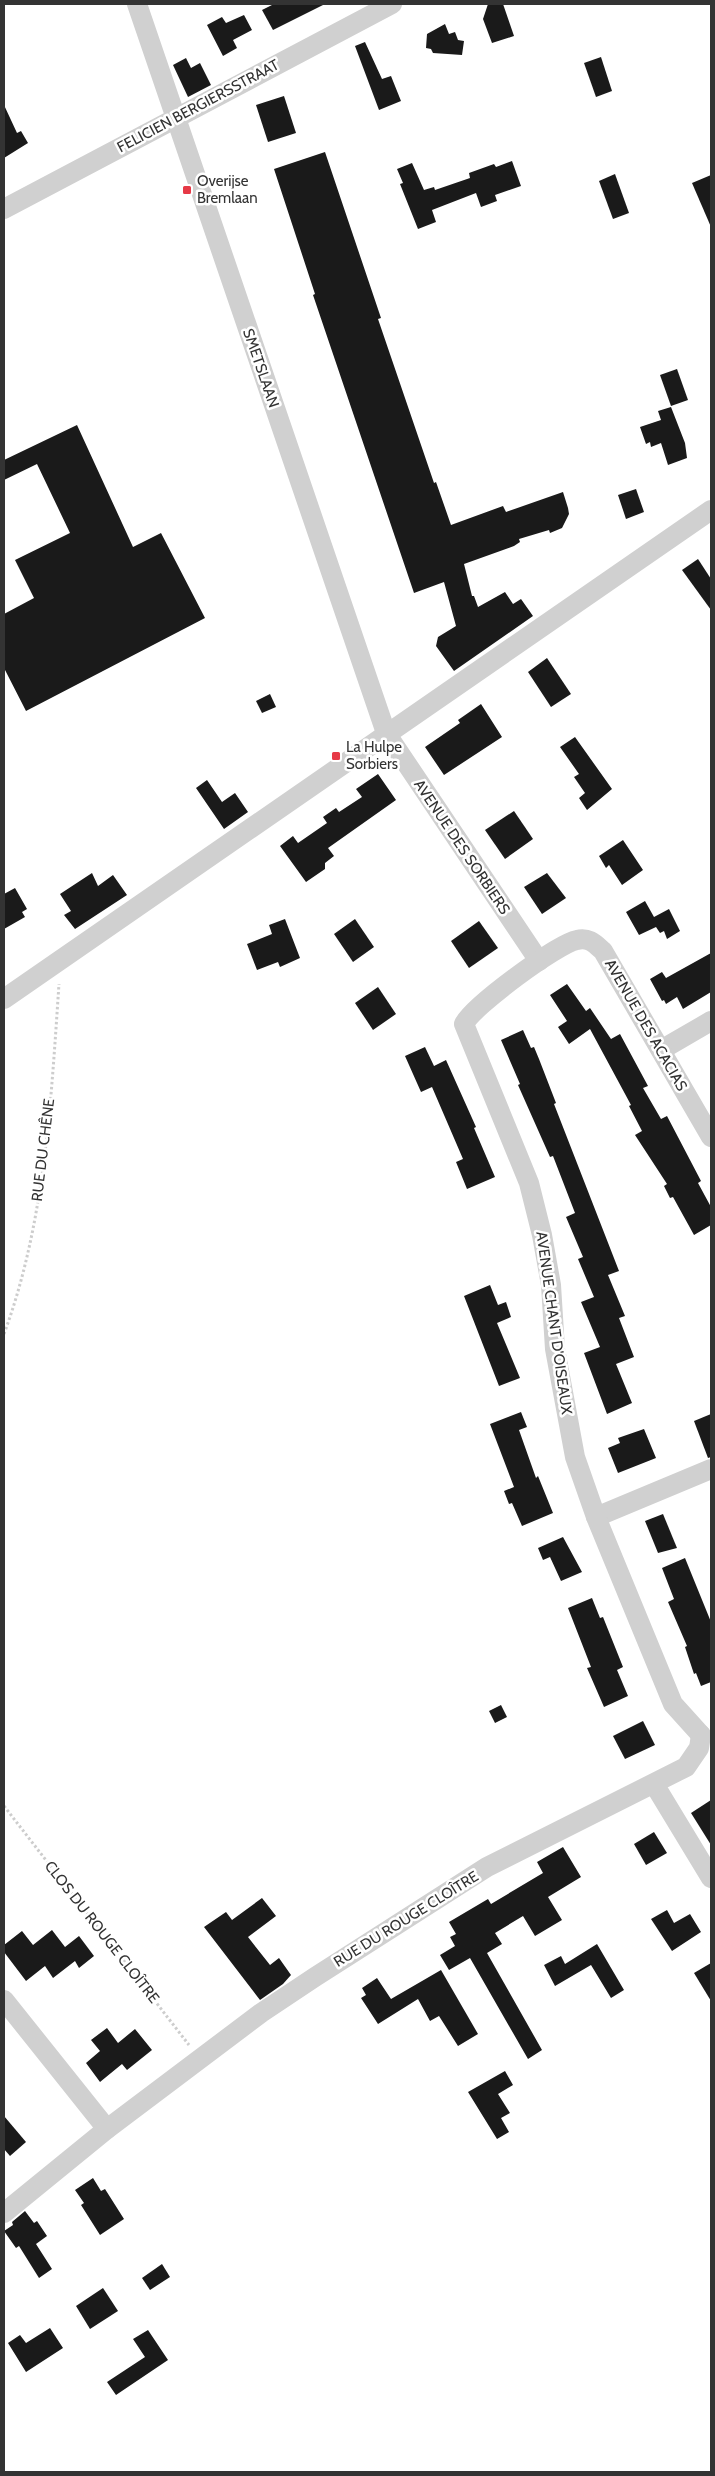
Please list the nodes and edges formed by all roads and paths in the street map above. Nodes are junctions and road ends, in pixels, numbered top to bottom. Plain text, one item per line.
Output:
1 (137, 4) edge
2 (392, 4) edge
3 (175, 118) junction
4 (4, 209) edge
5 (711, 510) edge
6 (386, 733) junction
7 (61, 961) junction
8 (539, 961) junction
9 (4, 999) edge
10 (711, 1021) edge
11 (661, 1050) junction
12 (711, 1137) edge
13 (4, 1334) edge
14 (711, 1469) edge
15 (596, 1516) junction
16 (706, 1733) edge
17 (654, 1784) junction
18 (4, 1806) edge
19 (711, 1878) edge
20 (4, 2000) edge
21 (200, 2059) junction
22 (107, 2128) junction
23 (4, 2213) edge

1 - 3 street, SMETSLAAN
2 - 3 street, FELICIEN BERGIERSSTRAAT
3 - 4 street, FELICIEN BERGIERSSTRAAT
3 - 6 street, SMETSLAAN
5 - 6 street
6 - 7 street
6 - 8 street, AVENUE DES SORBIERS
7 - 9 street
7 - 13 path, RUE DU CHÊNE
8 - 11 street, AVENUE DES ACACIAS
8 - 15 street, AVENUE CHANT D'OISEAUX
10 - 11 street
11 - 12 street, AVENUE DES ACACIAS
14 - 15 street
15 - 16 street, AVENUE CHANT D'OISEAUX
16 - 17 street, RUE DU ROUGE CLOÎTRE
17 - 19 street
17 - 21 street, RUE DU ROUGE CLOÎTRE
18 - 21 path, CLOS DU ROUGE CLOÎTRE
20 - 22 street
21 - 22 street, RUE DU ROUGE CLOÎTRE
22 - 23 street, RUE DU ROUGE CLOÎTRE

